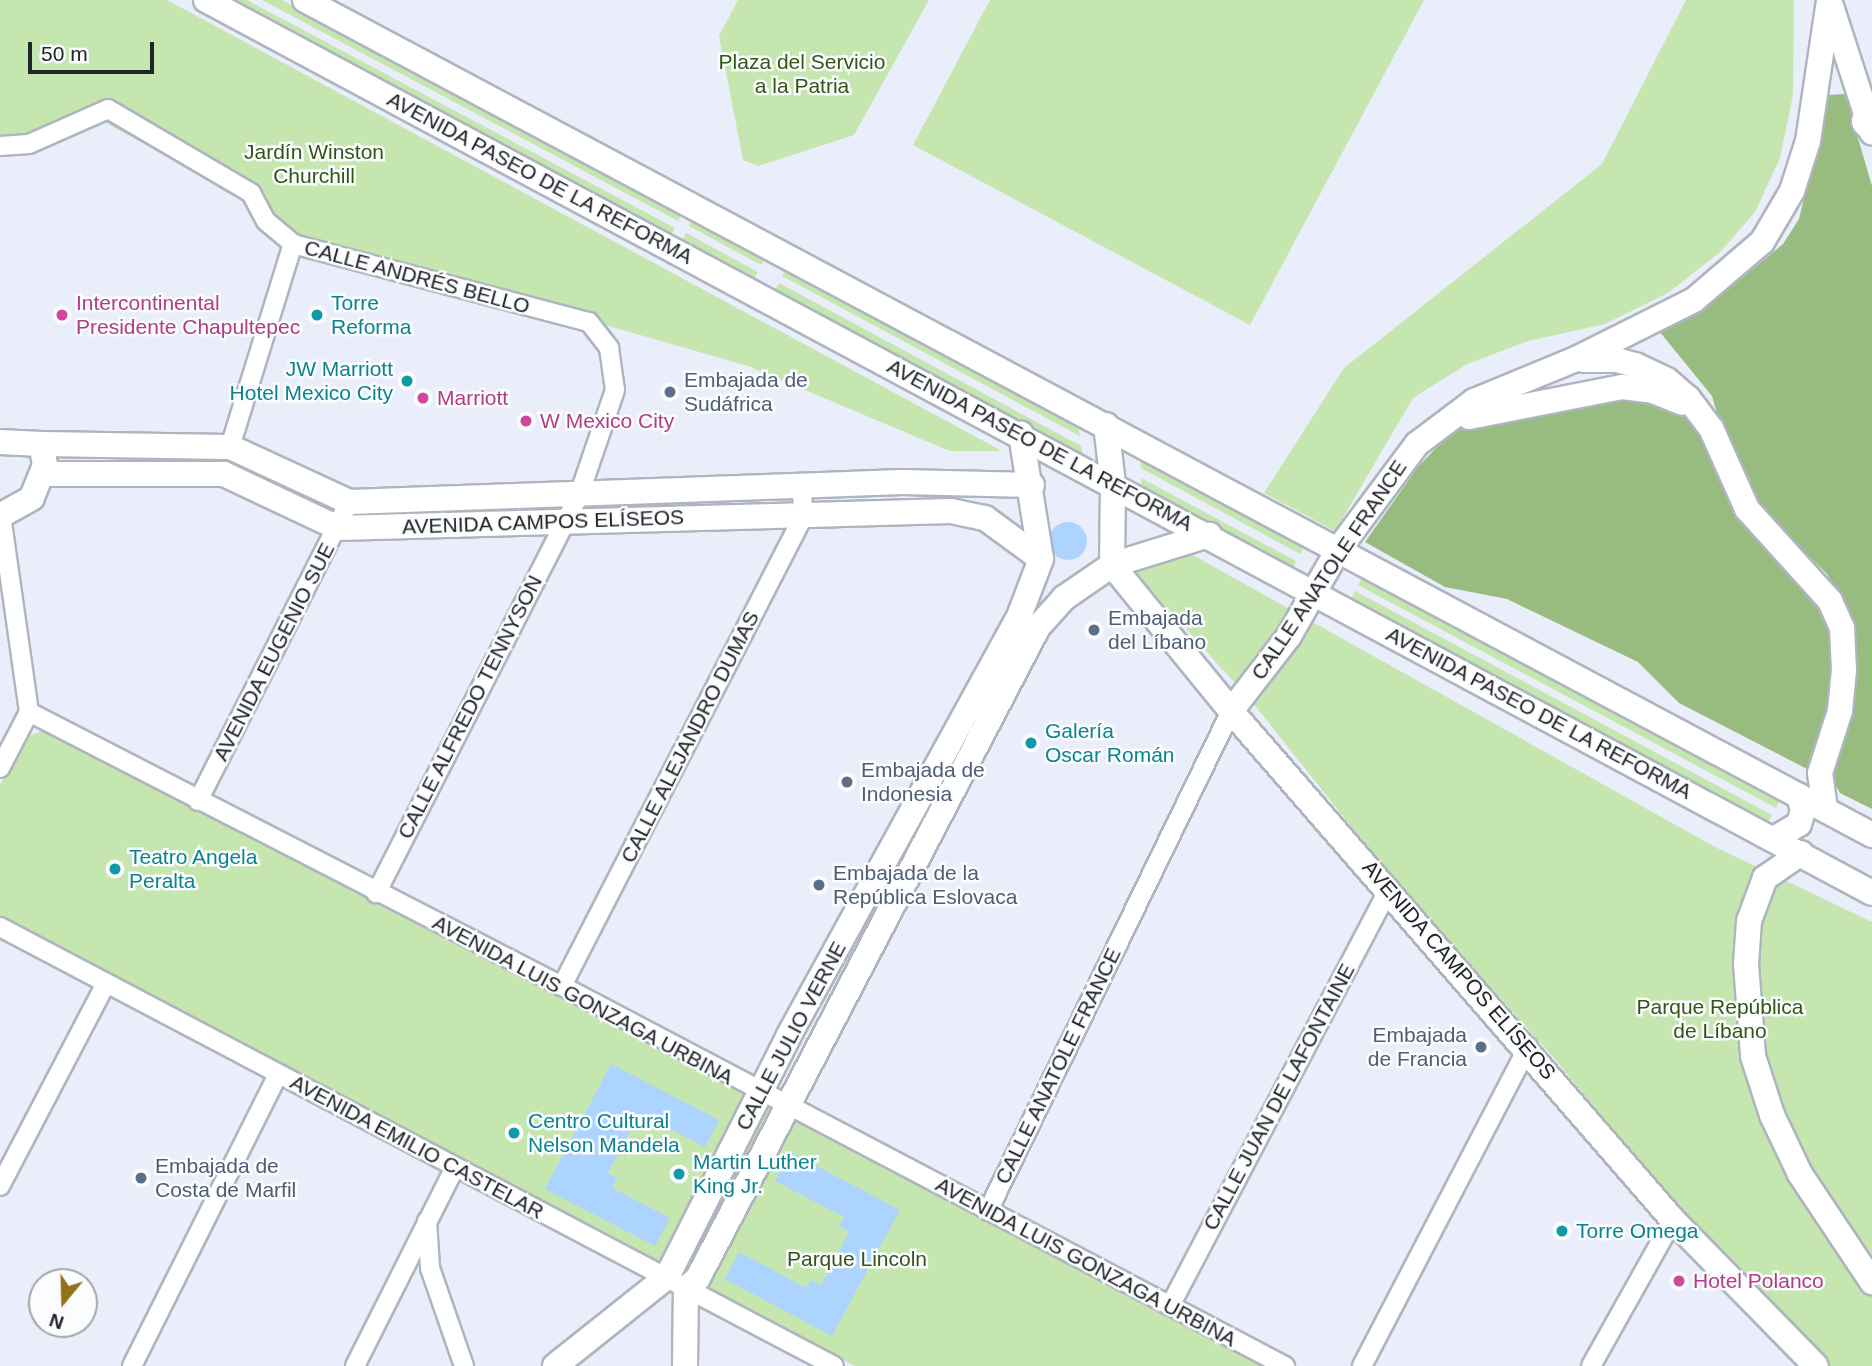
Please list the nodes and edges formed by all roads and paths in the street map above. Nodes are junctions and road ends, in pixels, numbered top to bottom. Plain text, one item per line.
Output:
1 (206, 0) edge
2 (305, 0) edge
3 (1829, 0) edge
4 (1871, 126) edge
5 (0, 146) edge
6 (293, 244) junction
7 (1576, 359) junction
8 (1705, 418) junction
9 (1106, 425) junction
10 (1432, 430) junction
11 (1021, 435) junction
12 (0, 442) edge
13 (41, 444) junction
14 (230, 447) junction
15 (44, 474) junction
16 (1113, 484) junction
17 (1032, 485) junction
18 (801, 486) junction
19 (579, 495) junction
20 (349, 502) junction
21 (804, 515) junction
22 (1, 516) edge
23 (565, 522) junction
24 (338, 528) junction
25 (1209, 535) junction
26 (1338, 550) junction
27 (1041, 559) junction
28 (1112, 565) junction
29 (1315, 592) junction
30 (1231, 710) junction
31 (29, 712) junction
32 (0, 768) edge
33 (1800, 796) junction
34 (198, 801) junction
35 (1825, 810) junction
36 (1872, 835) edge
37 (1774, 839) junction
38 (1801, 853) junction
39 (1389, 888) junction
40 (376, 893) junction
41 (1872, 893) edge
42 (0, 927) edge
43 (106, 983) junction
44 (562, 986) junction
45 (789, 1035) junction
46 (1528, 1047) junction
47 (818, 1049) junction
48 (278, 1074) junction
49 (760, 1093) junction
50 (788, 1107) junction
51 (455, 1167) junction
52 (0, 1186) edge
53 (988, 1211) junction
54 (1673, 1220) junction
55 (427, 1221) junction
56 (1872, 1282) edge
57 (677, 1283) junction
58 (1170, 1306) junction
59 (132, 1366) edge
60 (355, 1366) edge
61 (464, 1366) edge
62 (555, 1366) edge
63 (685, 1366) edge
64 (834, 1366) edge
65 (1285, 1366) edge
66 (1362, 1366) edge
67 (1591, 1366) edge
68 (1816, 1366) edge

1 - 11 street, AVENIDA PASEO DE LA REFORMA
2 - 9 street
3 - 4 street
3 - 7 street, CALLE ANATOLE FRANCE
5 - 6 street, CALLE ANDRÉS BELLO
6 - 14 street
6 - 19 street, CALLE ANDRÉS BELLO
7 - 8 street
7 - 10 street, CALLE ANATOLE FRANCE
8 - 10 street
8 - 35 street
9 - 16 street
9 - 26 street
10 - 26 street, CALLE ANATOLE FRANCE
11 - 16 street, AVENIDA PASEO DE LA REFORMA
11 - 17 street, CALLE JULIO VERNE
12 - 13 street, AVENIDA CAMPOS ELÍSEOS
13 - 14 street, AVENIDA CAMPOS ELÍSEOS
13 - 15 street
14 - 20 street, AVENIDA CAMPOS ELÍSEOS
15 - 22 street
15 - 24 street, AVENIDA CAMPOS ELÍSEOS
16 - 25 street, AVENIDA PASEO DE LA REFORMA
16 - 28 street
17 - 18 street, AVENIDA CAMPOS ELÍSEOS
17 - 27 street, CALLE JULIO VERNE
18 - 19 street, AVENIDA CAMPOS ELÍSEOS
18 - 21 street
19 - 20 street, AVENIDA CAMPOS ELÍSEOS
19 - 23 street, CALLE ANDRÉS BELLO
20 - 24 street, AVENIDA EUGENIO SUE
21 - 23 street, AVENIDA CAMPOS ELÍSEOS
21 - 27 street, AVENIDA CAMPOS ELÍSEOS
21 - 44 street, CALLE ALEJANDRO DUMAS
22 - 31 street
23 - 24 street, AVENIDA CAMPOS ELÍSEOS
23 - 40 street, CALLE ALFREDO TENNYSON
24 - 34 street, AVENIDA EUGENIO SUE
25 - 28 street, CALLE JULIO VERNE
25 - 29 street, AVENIDA PASEO DE LA REFORMA
26 - 29 street, CALLE ANATOLE FRANCE
26 - 33 street
27 - 45 street, CALLE JULIO VERNE
28 - 30 street, AVENIDA CAMPOS ELÍSEOS
28 - 47 street, CALLE JULIO VERNE
29 - 30 street, CALLE ANATOLE FRANCE
29 - 37 street, AVENIDA PASEO DE LA REFORMA
30 - 39 street, AVENIDA CAMPOS ELÍSEOS
30 - 53 street, CALLE ANATOLE FRANCE
31 - 32 street
31 - 34 street, AVENIDA LUIS GONZAGA URBINA
33 - 35 street
33 - 37 street
34 - 40 street, AVENIDA LUIS GONZAGA URBINA
35 - 36 street
37 - 38 street, AVENIDA PASEO DE LA REFORMA
38 - 41 street, AVENIDA PASEO DE LA REFORMA
38 - 56 street
39 - 46 street, AVENIDA CAMPOS ELÍSEOS
39 - 58 street, CALLE JUAN DE LAFONTAINE
40 - 44 street, AVENIDA LUIS GONZAGA URBINA
42 - 43 street, AVENIDA EMILIO CASTELAR
43 - 48 street, AVENIDA EMILIO CASTELAR
43 - 52 street
44 - 49 street, AVENIDA LUIS GONZAGA URBINA
45 - 47 street
45 - 49 street, CALLE JULIO VERNE
46 - 54 street, AVENIDA CAMPOS ELÍSEOS
46 - 66 street
47 - 50 street, CALLE JULIO VERNE
48 - 51 street, AVENIDA EMILIO CASTELAR
48 - 59 street
49 - 50 street, AVENIDA LUIS GONZAGA URBINA
49 - 57 street, CALLE JULIO VERNE
50 - 53 street, AVENIDA LUIS GONZAGA URBINA
50 - 57 street, CALLE JULIO VERNE
51 - 55 street
51 - 57 street, AVENIDA EMILIO CASTELAR
53 - 58 street, AVENIDA LUIS GONZAGA URBINA
54 - 67 street
54 - 68 street, AVENIDA CAMPOS ELÍSEOS
55 - 60 street
55 - 61 street
57 - 62 street, CALLE JULIO VERNE
57 - 63 street
57 - 64 street, AVENIDA EMILIO CASTELAR
58 - 65 street, AVENIDA LUIS GONZAGA URBINA

